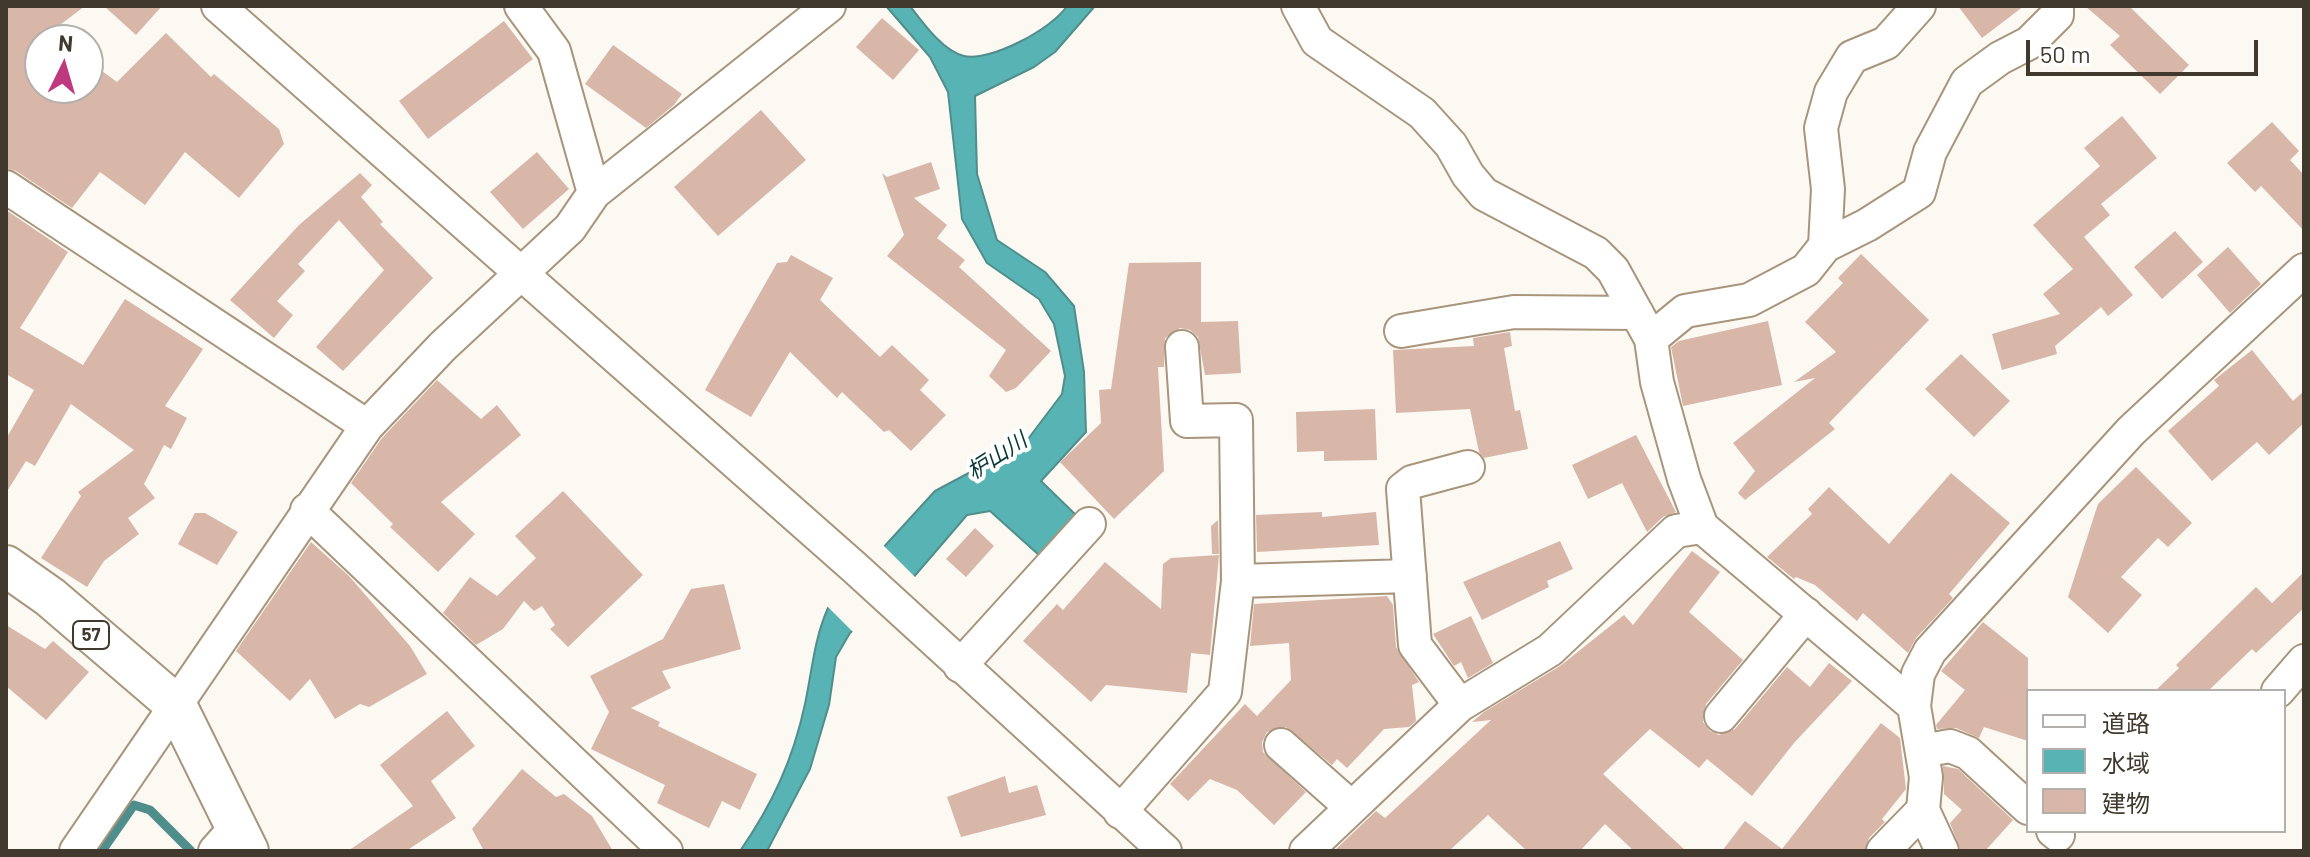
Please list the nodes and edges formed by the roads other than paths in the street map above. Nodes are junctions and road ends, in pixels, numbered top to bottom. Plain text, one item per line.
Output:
1 (218, 6) edge
2 (521, 6) edge
3 (829, 6) edge
4 (1298, 6) edge
5 (1919, 6) edge
6 (2057, 6) edge
7 (6, 187) edge
8 (594, 193) junction
9 (1825, 246) junction
10 (2304, 270) edge
11 (519, 273) junction
12 (1644, 326) junction
13 (1401, 331) dead end
14 (1182, 347) dead end
15 (367, 426) junction
16 (1468, 467) dead end
17 (307, 510) junction
18 (1089, 524) dead end
19 (1702, 527) junction
20 (6, 566) edge
21 (1410, 576) junction
22 (1238, 581) junction
23 (1806, 614) junction
24 (2304, 661) edge
25 (960, 666) junction
26 (2280, 689) edge
27 (176, 705) junction
28 (1460, 705) junction
29 (1914, 706) junction
30 (1721, 716) dead end
31 (1281, 745) dead end
32 (1922, 751) junction
33 (2026, 806) edge
34 (1351, 807) junction
35 (1923, 810) junction
36 (1120, 812) junction
37 (233, 843) edge
38 (76, 851) edge
39 (666, 851) edge
40 (1165, 851) edge
41 (1306, 851) edge
42 (1883, 851) edge
43 (1942, 851) edge

1 - 11 street
2 - 8 street
3 - 8 street
4 - 12 street
5 - 9 street
6 - 9 street
7 - 15 street
8 - 11 street
9 - 12 street
10 - 29 street
11 - 15 street
11 - 25 street
12 - 13 street
12 - 19 street
14 - 22 street
15 - 17 street
16 - 21 street
17 - 27 street
17 - 39 street
18 - 25 street
19 - 23 street
19 - 28 street
20 - 27 main road, 57
21 - 22 street
21 - 28 street
22 - 36 street
23 - 29 street
23 - 30 street
24 - 26 street
25 - 36 street
27 - 37 main road, 57
27 - 38 street
28 - 34 street
29 - 32 street
31 - 34 street
32 - 33 street
32 - 35 street
34 - 41 street
35 - 42 street
35 - 43 street
36 - 40 street

